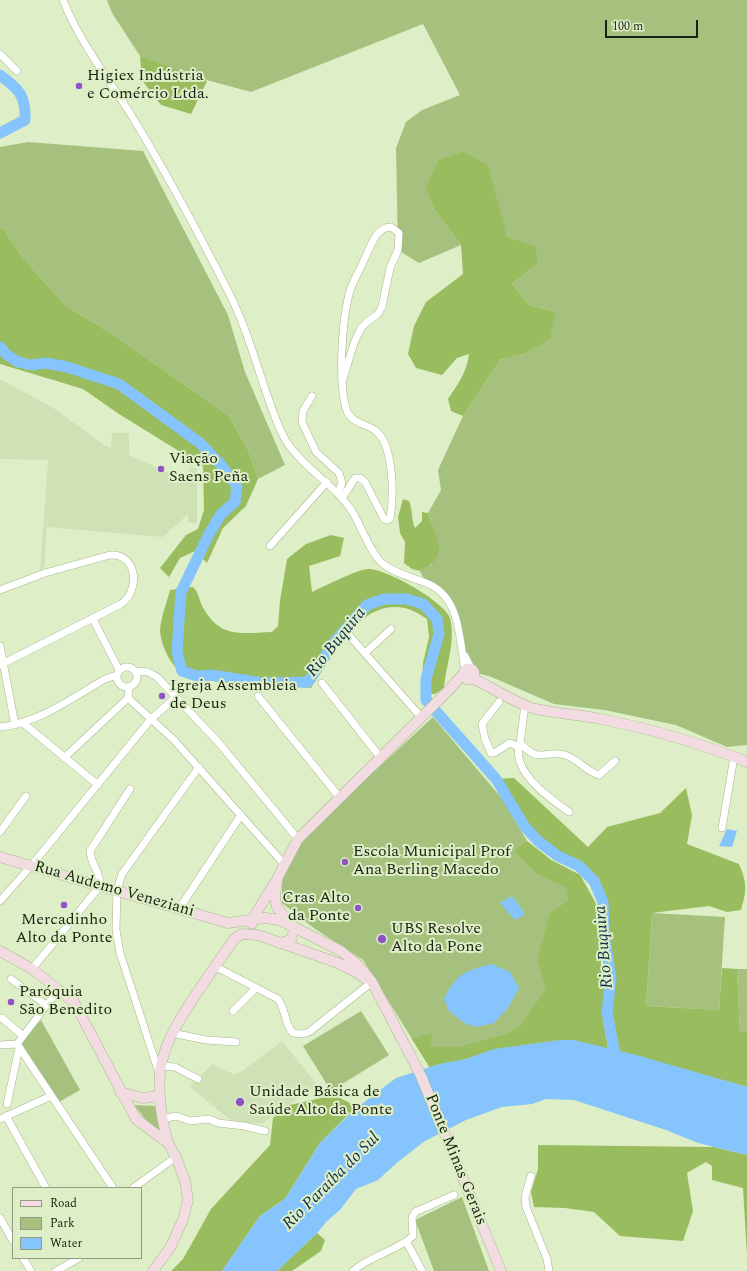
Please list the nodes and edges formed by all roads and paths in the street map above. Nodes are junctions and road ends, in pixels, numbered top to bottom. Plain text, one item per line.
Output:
1 (63, 0) edge
2 (0, 54) edge
3 (17, 71) dead end
4 (343, 379) junction
5 (312, 396) dead end
6 (327, 482) junction
7 (340, 496) junction
8 (270, 546) dead end
9 (0, 590) edge
10 (93, 619) junction
11 (391, 629) dead end
12 (347, 633) dead end
13 (0, 646) edge
14 (365, 653) junction
15 (1, 664) edge
16 (136, 671) junction
17 (118, 673) junction
18 (469, 673) junction
19 (322, 683) dead end
20 (129, 687) junction
21 (258, 696) dead end
22 (176, 697) junction
23 (128, 698) junction
24 (499, 702) dead end
25 (525, 705) junction
26 (423, 714) junction
27 (151, 719) junction
28 (23, 723) junction
29 (15, 725) junction
30 (2, 727) edge
31 (0, 734) edge
32 (519, 745) junction
33 (734, 756) junction
34 (380, 757) junction
35 (64, 758) junction
36 (615, 761) dead end
37 (747, 762) edge
38 (199, 767) junction
39 (98, 785) junction
40 (130, 789) dead end
41 (26, 796) dead end
42 (340, 798) junction
43 (569, 812) dead end
44 (241, 815) junction
45 (722, 828) dead end
46 (0, 832) edge
47 (298, 839) junction
48 (0, 857) edge
49 (285, 865) junction
50 (31, 866) junction
51 (278, 877) junction
52 (100, 886) junction
53 (117, 891) junction
54 (0, 901) edge
55 (179, 909) junction
56 (252, 920) junction
57 (228, 923) junction
58 (292, 926) junction
59 (258, 935) junction
60 (234, 939) junction
61 (279, 943) junction
62 (0, 951) edge
63 (216, 966) junction
64 (32, 969) junction
65 (11, 979) dead end
66 (372, 983) junction
67 (256, 988) junction
68 (59, 989) junction
69 (46, 1005) junction
70 (233, 1011) dead end
71 (2, 1018) dead end
72 (172, 1033) junction
73 (23, 1036) junction
74 (236, 1042) dead end
75 (0, 1045) edge
76 (18, 1046) junction
77 (408, 1050) joint
78 (160, 1070) junction
79 (198, 1079) dead end
80 (120, 1092) junction
81 (51, 1096) junction
82 (160, 1096) junction
83 (8, 1104) dead end
84 (3, 1118) edge
85 (162, 1119) junction
86 (265, 1131) dead end
87 (168, 1143) junction
88 (176, 1157) junction
89 (530, 1176) dead end
90 (45, 1187) edge
91 (112, 1187) edge
92 (133, 1187) edge
93 (454, 1195) dead end
94 (0, 1218) edge
95 (12, 1238) edge
96 (406, 1241) junction
97 (24, 1259) edge
98 (77, 1259) edge
99 (31, 1271) edge
100 (56, 1271) edge
101 (153, 1271) edge
102 (353, 1271) edge
103 (422, 1271) edge
104 (501, 1271) edge
105 (549, 1271) edge

1 - 6 street
2 - 3 street
4 - 4 street
4 - 7 street
5 - 7 street
6 - 7 street
6 - 8 street
7 - 18 street
9 - 10 street
10 - 15 street
10 - 17 street
11 - 14 street
12 - 14 street
13 - 15 street
14 - 26 street
15 - 29 street
16 - 17 street
16 - 20 street
16 - 22 street
17 - 20 street
17 - 28 street
18 - 25 main road
18 - 26 main road
19 - 34 street
20 - 23 street
21 - 42 street
22 - 27 street
22 - 47 street
23 - 27 street
23 - 35 street
24 - 32 street
25 - 32 street
25 - 33 main road
26 - 34 main road
27 - 38 street
27 - 39 street
28 - 29 street
28 - 35 street
29 - 30 street
30 - 31 street
32 - 36 street
32 - 43 street
33 - 37 main road
33 - 45 street
34 - 42 main road
35 - 39 street
38 - 44 street
38 - 53 street
39 - 50 street
40 - 52 street
41 - 46 street
42 - 47 main road
44 - 49 street
44 - 55 street
47 - 49 main road
48 - 50 main road, Rua Audemo Veneziani
49 - 51 main road
50 - 52 main road, Rua Audemo Veneziani
50 - 54 street
51 - 56 main road
51 - 58 main road
52 - 53 main road, Rua Audemo Veneziani
52 - 64 street
53 - 55 main road, Rua Audemo Veneziani
53 - 78 street
55 - 57 main road, Rua Audemo Veneziani
56 - 57 main road, Rua Audemo Veneziani
56 - 58 main road, Rua Audemo Veneziani
56 - 59 main road
57 - 60 main road
58 - 61 main road
58 - 66 main road, Rua Audemo Veneziani
59 - 60 main road, Rua Audemo Veneziani
59 - 61 main road, Rua Audemo Veneziani
60 - 63 main road
61 - 66 main road, Rua Audemo Veneziani
62 - 64 main road
63 - 67 street
63 - 72 main road
64 - 68 main road
65 - 69 street
66 - 67 street
66 - 77 main road, Rua Audemo Veneziani
67 - 70 street
68 - 69 street
68 - 80 main road
69 - 73 street
71 - 73 street
72 - 74 street
72 - 78 main road
73 - 76 street
75 - 76 street
76 - 81 street
76 - 83 street
77 - 104 main road, Ponte Minas Gerais
78 - 79 street
78 - 82 main road
80 - 82 main road
80 - 87 main road
81 - 84 street
81 - 91 street
82 - 85 main road
84 - 90 street
85 - 86 street
85 - 87 main road
87 - 88 main road
88 - 92 street
88 - 101 main road
89 - 105 street
93 - 96 street
94 - 95 street
96 - 102 street
96 - 103 street
97 - 99 street
98 - 100 street

